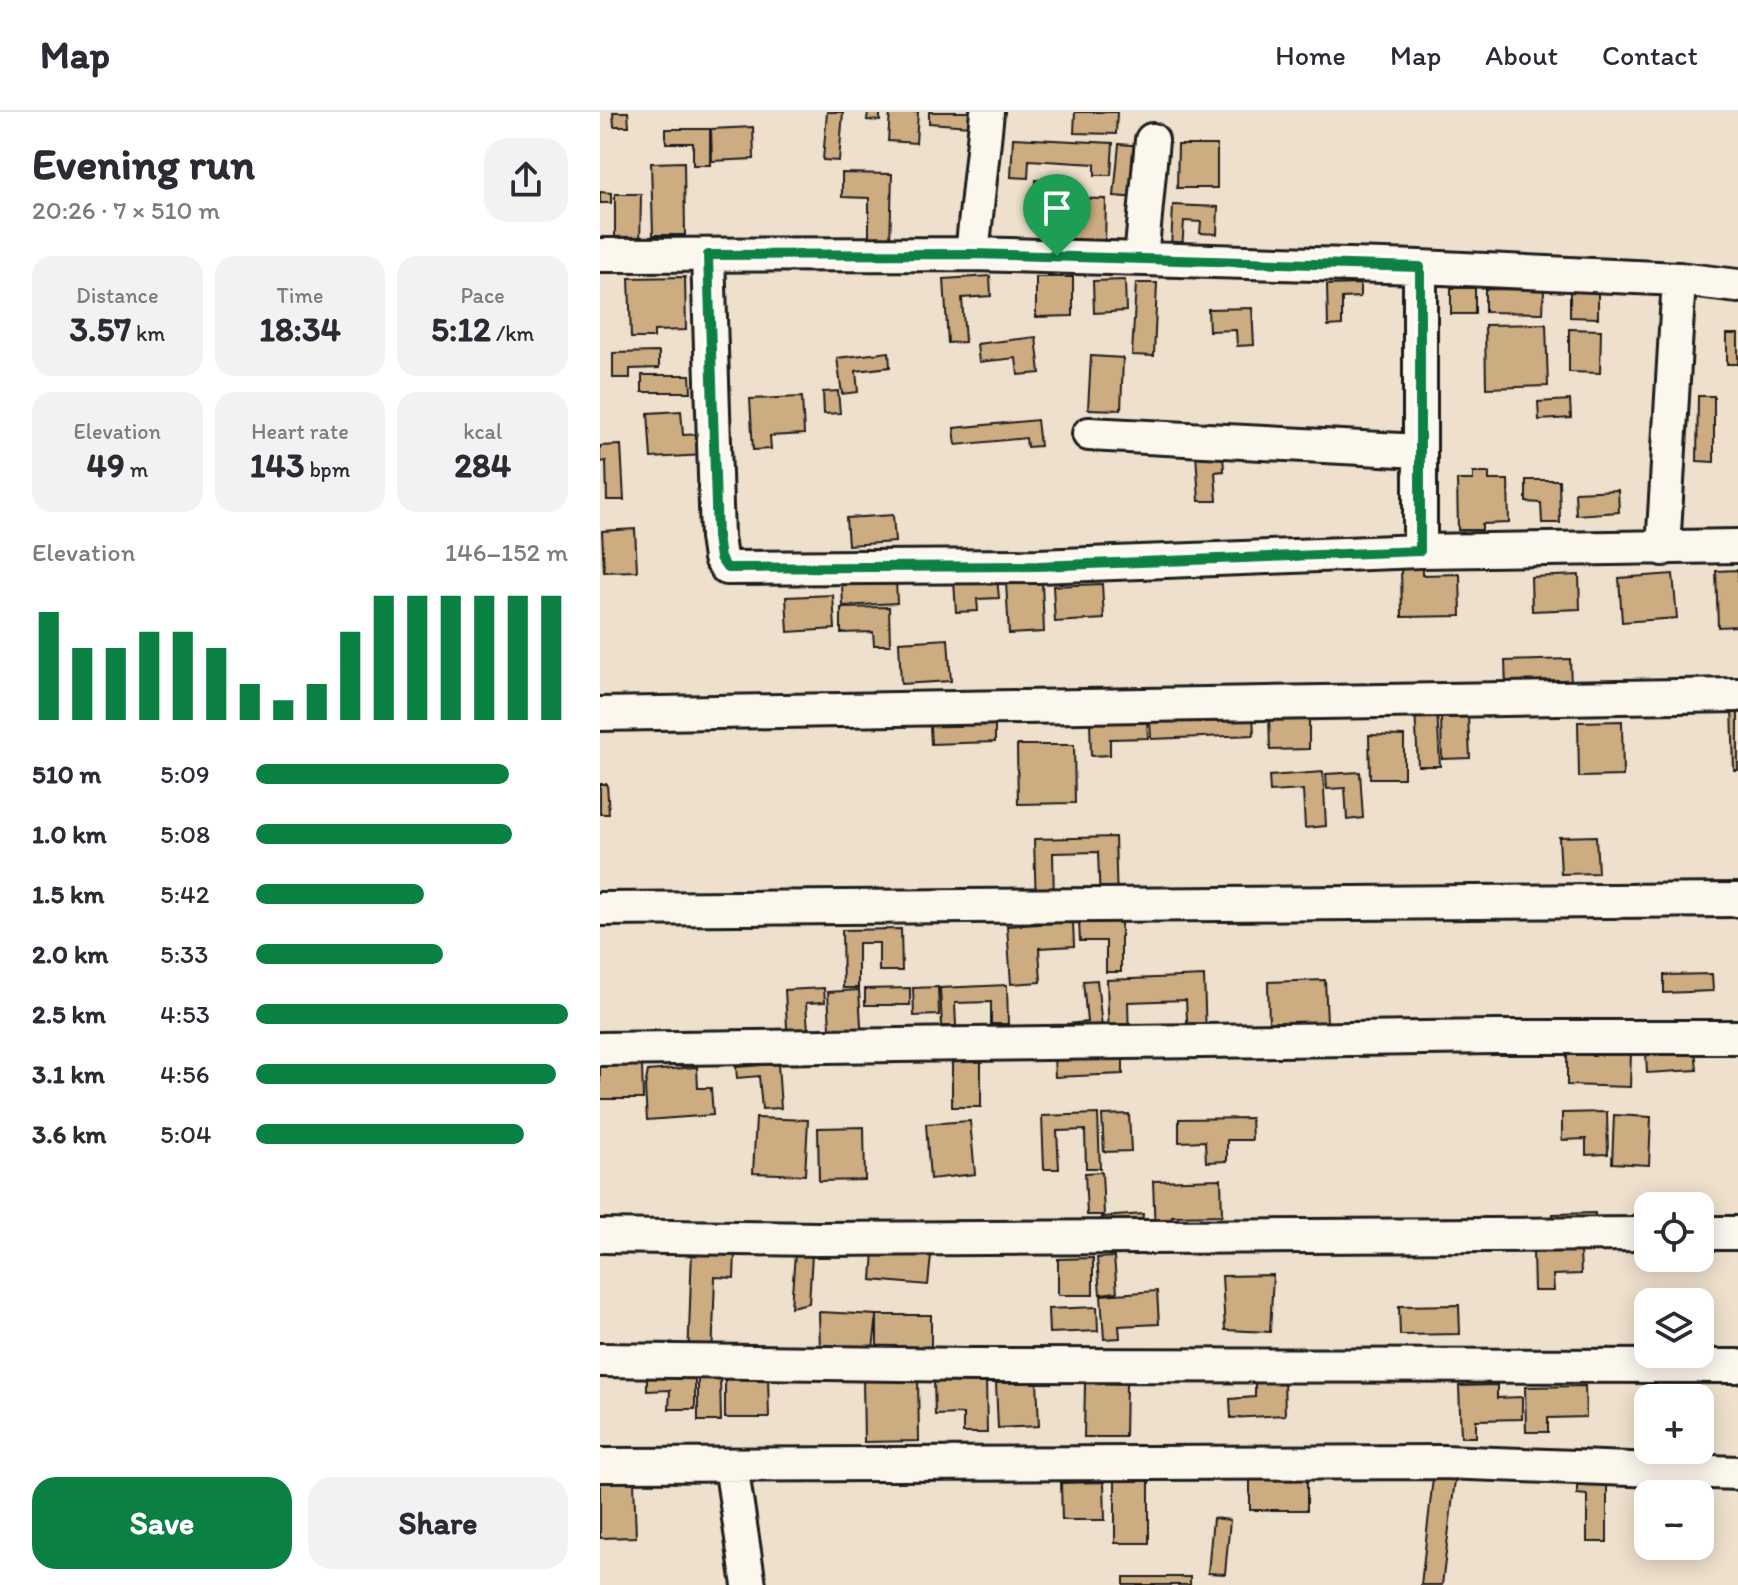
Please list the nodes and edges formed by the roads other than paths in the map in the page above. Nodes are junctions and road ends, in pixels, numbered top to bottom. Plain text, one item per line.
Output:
1 (987, 112) edge
2 (1152, 140) dead end
3 (972, 254) junction
4 (600, 255) edge
5 (708, 255) junction
6 (1141, 259) junction
7 (1420, 267) junction
8 (1679, 279) junction
9 (1738, 286) edge
10 (1089, 434) dead end
11 (1420, 451) junction
12 (1738, 546) edge
13 (1663, 549) junction
14 (1420, 551) junction
15 (1738, 695) edge
16 (600, 714) edge
17 (1738, 900) edge
18 (600, 909) edge
19 (1738, 1037) edge
20 (600, 1049) edge
21 (1714, 1233) edge
22 (1738, 1233) edge
23 (1634, 1234) edge
24 (600, 1236) edge
25 (600, 1360) edge
26 (1738, 1366) edge
27 (600, 1465) edge
28 (731, 1465) junction
29 (1738, 1473) edge
30 (749, 1585) edge

1 - 3 street
2 - 6 street
3 - 5 street
3 - 6 street
4 - 5 street
5 - 14 street
6 - 7 street
7 - 8 street
7 - 11 street
8 - 9 street
8 - 13 street
10 - 11 street
11 - 14 street
12 - 13 street
13 - 14 street
15 - 16 street
17 - 18 street
19 - 20 street
21 - 22 street
23 - 24 street
25 - 26 street
27 - 28 street
28 - 29 street
28 - 30 street

